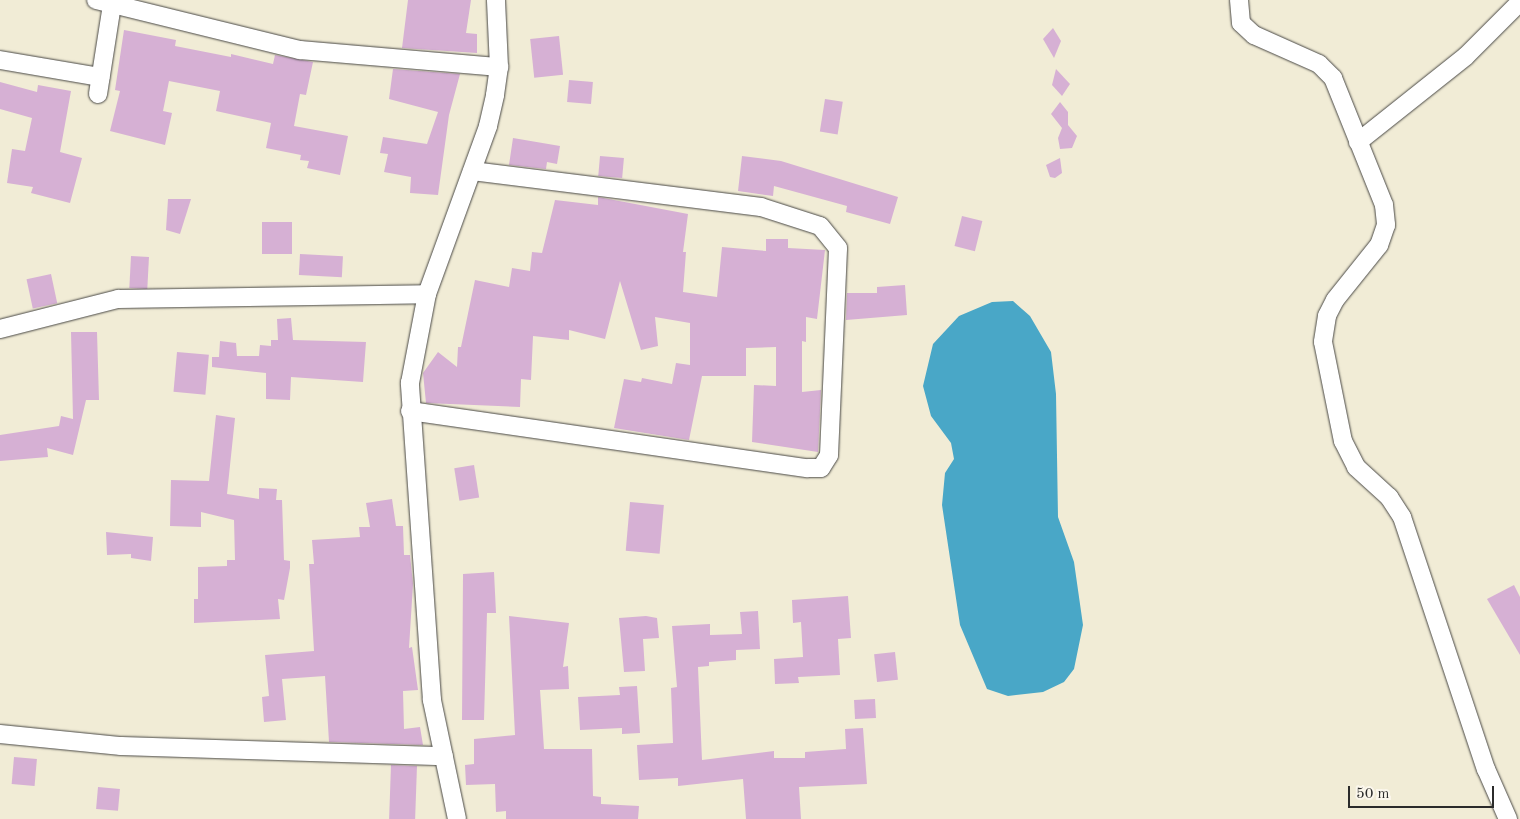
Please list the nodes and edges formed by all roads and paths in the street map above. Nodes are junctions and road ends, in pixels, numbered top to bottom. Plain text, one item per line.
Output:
1 (496, 0) edge
2 (1239, 0) edge
3 (104, 2) edge
4 (1520, 2) edge
5 (0, 60) edge
6 (499, 67) junction
7 (1358, 142) junction
8 (472, 172) junction
9 (427, 294) junction
10 (0, 329) edge
11 (410, 411) junction
12 (0, 734) edge
13 (444, 756) junction
14 (457, 819) edge
15 (1508, 819) edge

1 - 6 street
2 - 7 street
3 - 5 street
3 - 6 street
4 - 7 street
6 - 8 street
7 - 15 street
8 - 9 street
8 - 11 street
9 - 10 street
9 - 11 street
11 - 13 street
12 - 13 street
13 - 14 street

